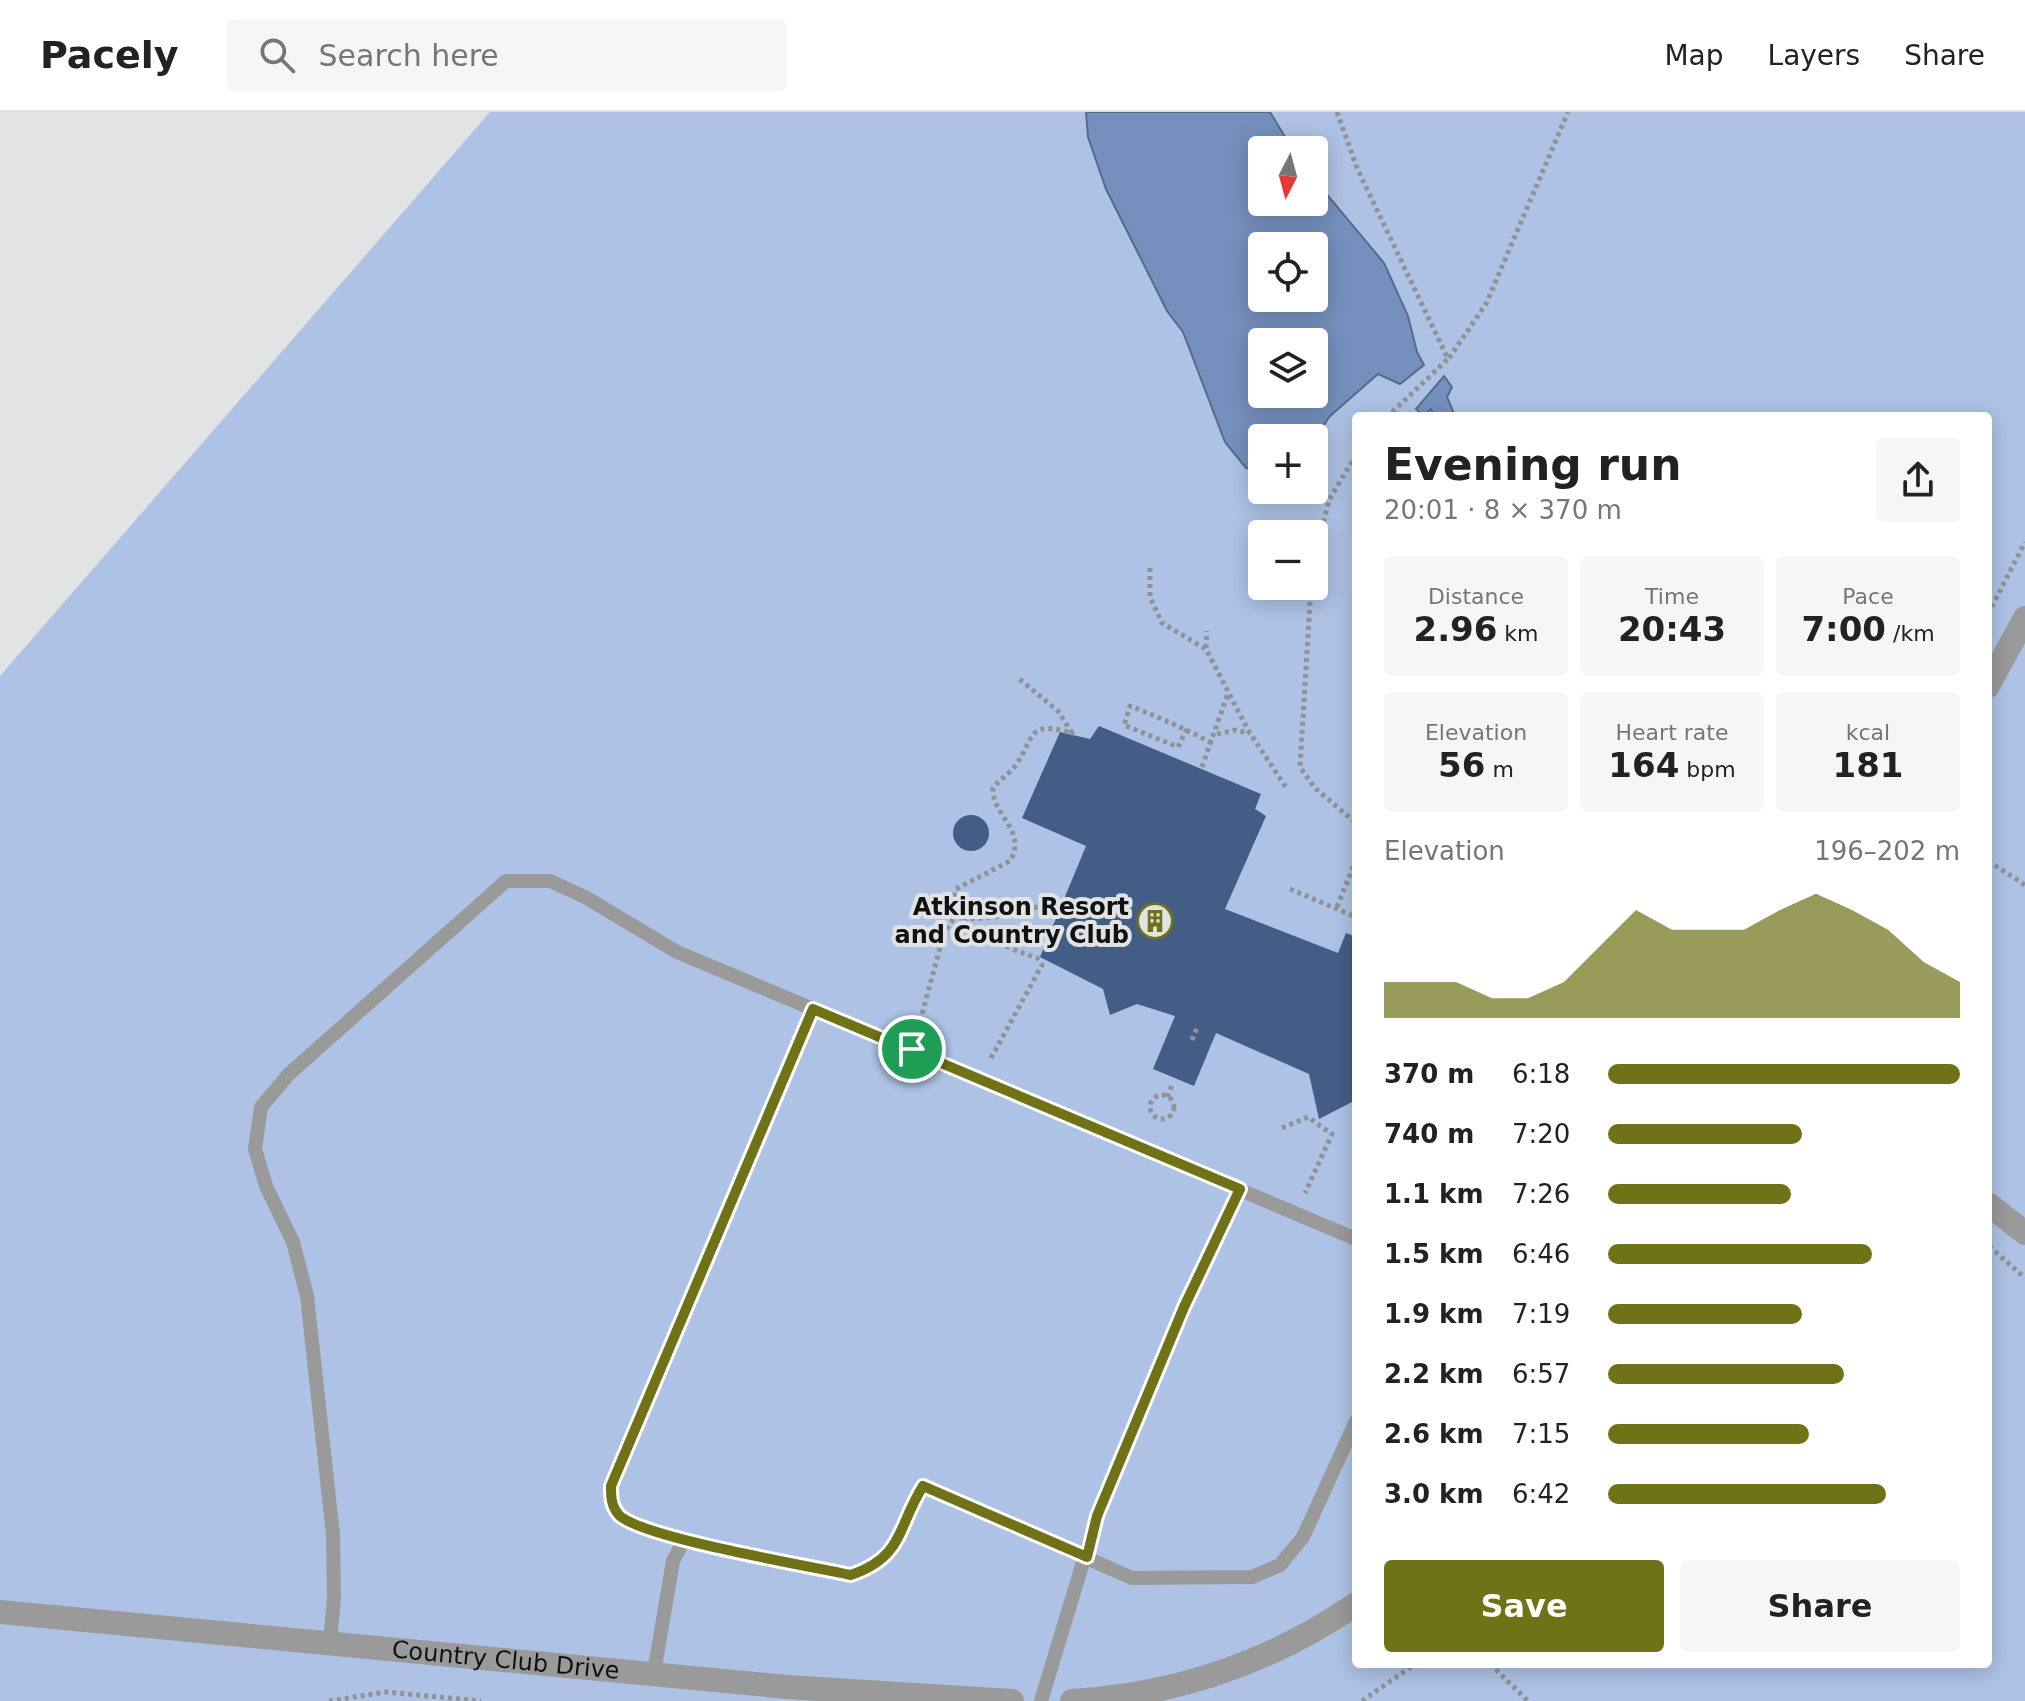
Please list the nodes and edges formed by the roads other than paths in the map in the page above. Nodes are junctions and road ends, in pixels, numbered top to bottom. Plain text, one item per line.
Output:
1 (2025, 618) edge
2 (1992, 679) edge
3 (813, 1009) junction
4 (1240, 1189) junction
5 (1992, 1207) edge
6 (2025, 1233) edge
7 (1352, 1237) edge
8 (1352, 1430) edge
9 (684, 1540) junction
10 (1087, 1557) junction
11 (1352, 1606) edge
12 (0, 1612) edge
13 (330, 1642) junction
14 (654, 1673) junction
15 (1012, 1701) edge
16 (1041, 1701) edge
17 (1072, 1701) edge

1 - 2 street
3 - 4 lane
3 - 9 lane
3 - 13 lane
4 - 7 lane
4 - 10 lane
5 - 6 street
8 - 10 lane
9 - 10 lane
9 - 14 lane
10 - 16 lane
11 - 17 street
12 - 13 street, Country Club Drive
13 - 14 street, Country Club Drive
14 - 15 street, Country Club Drive

